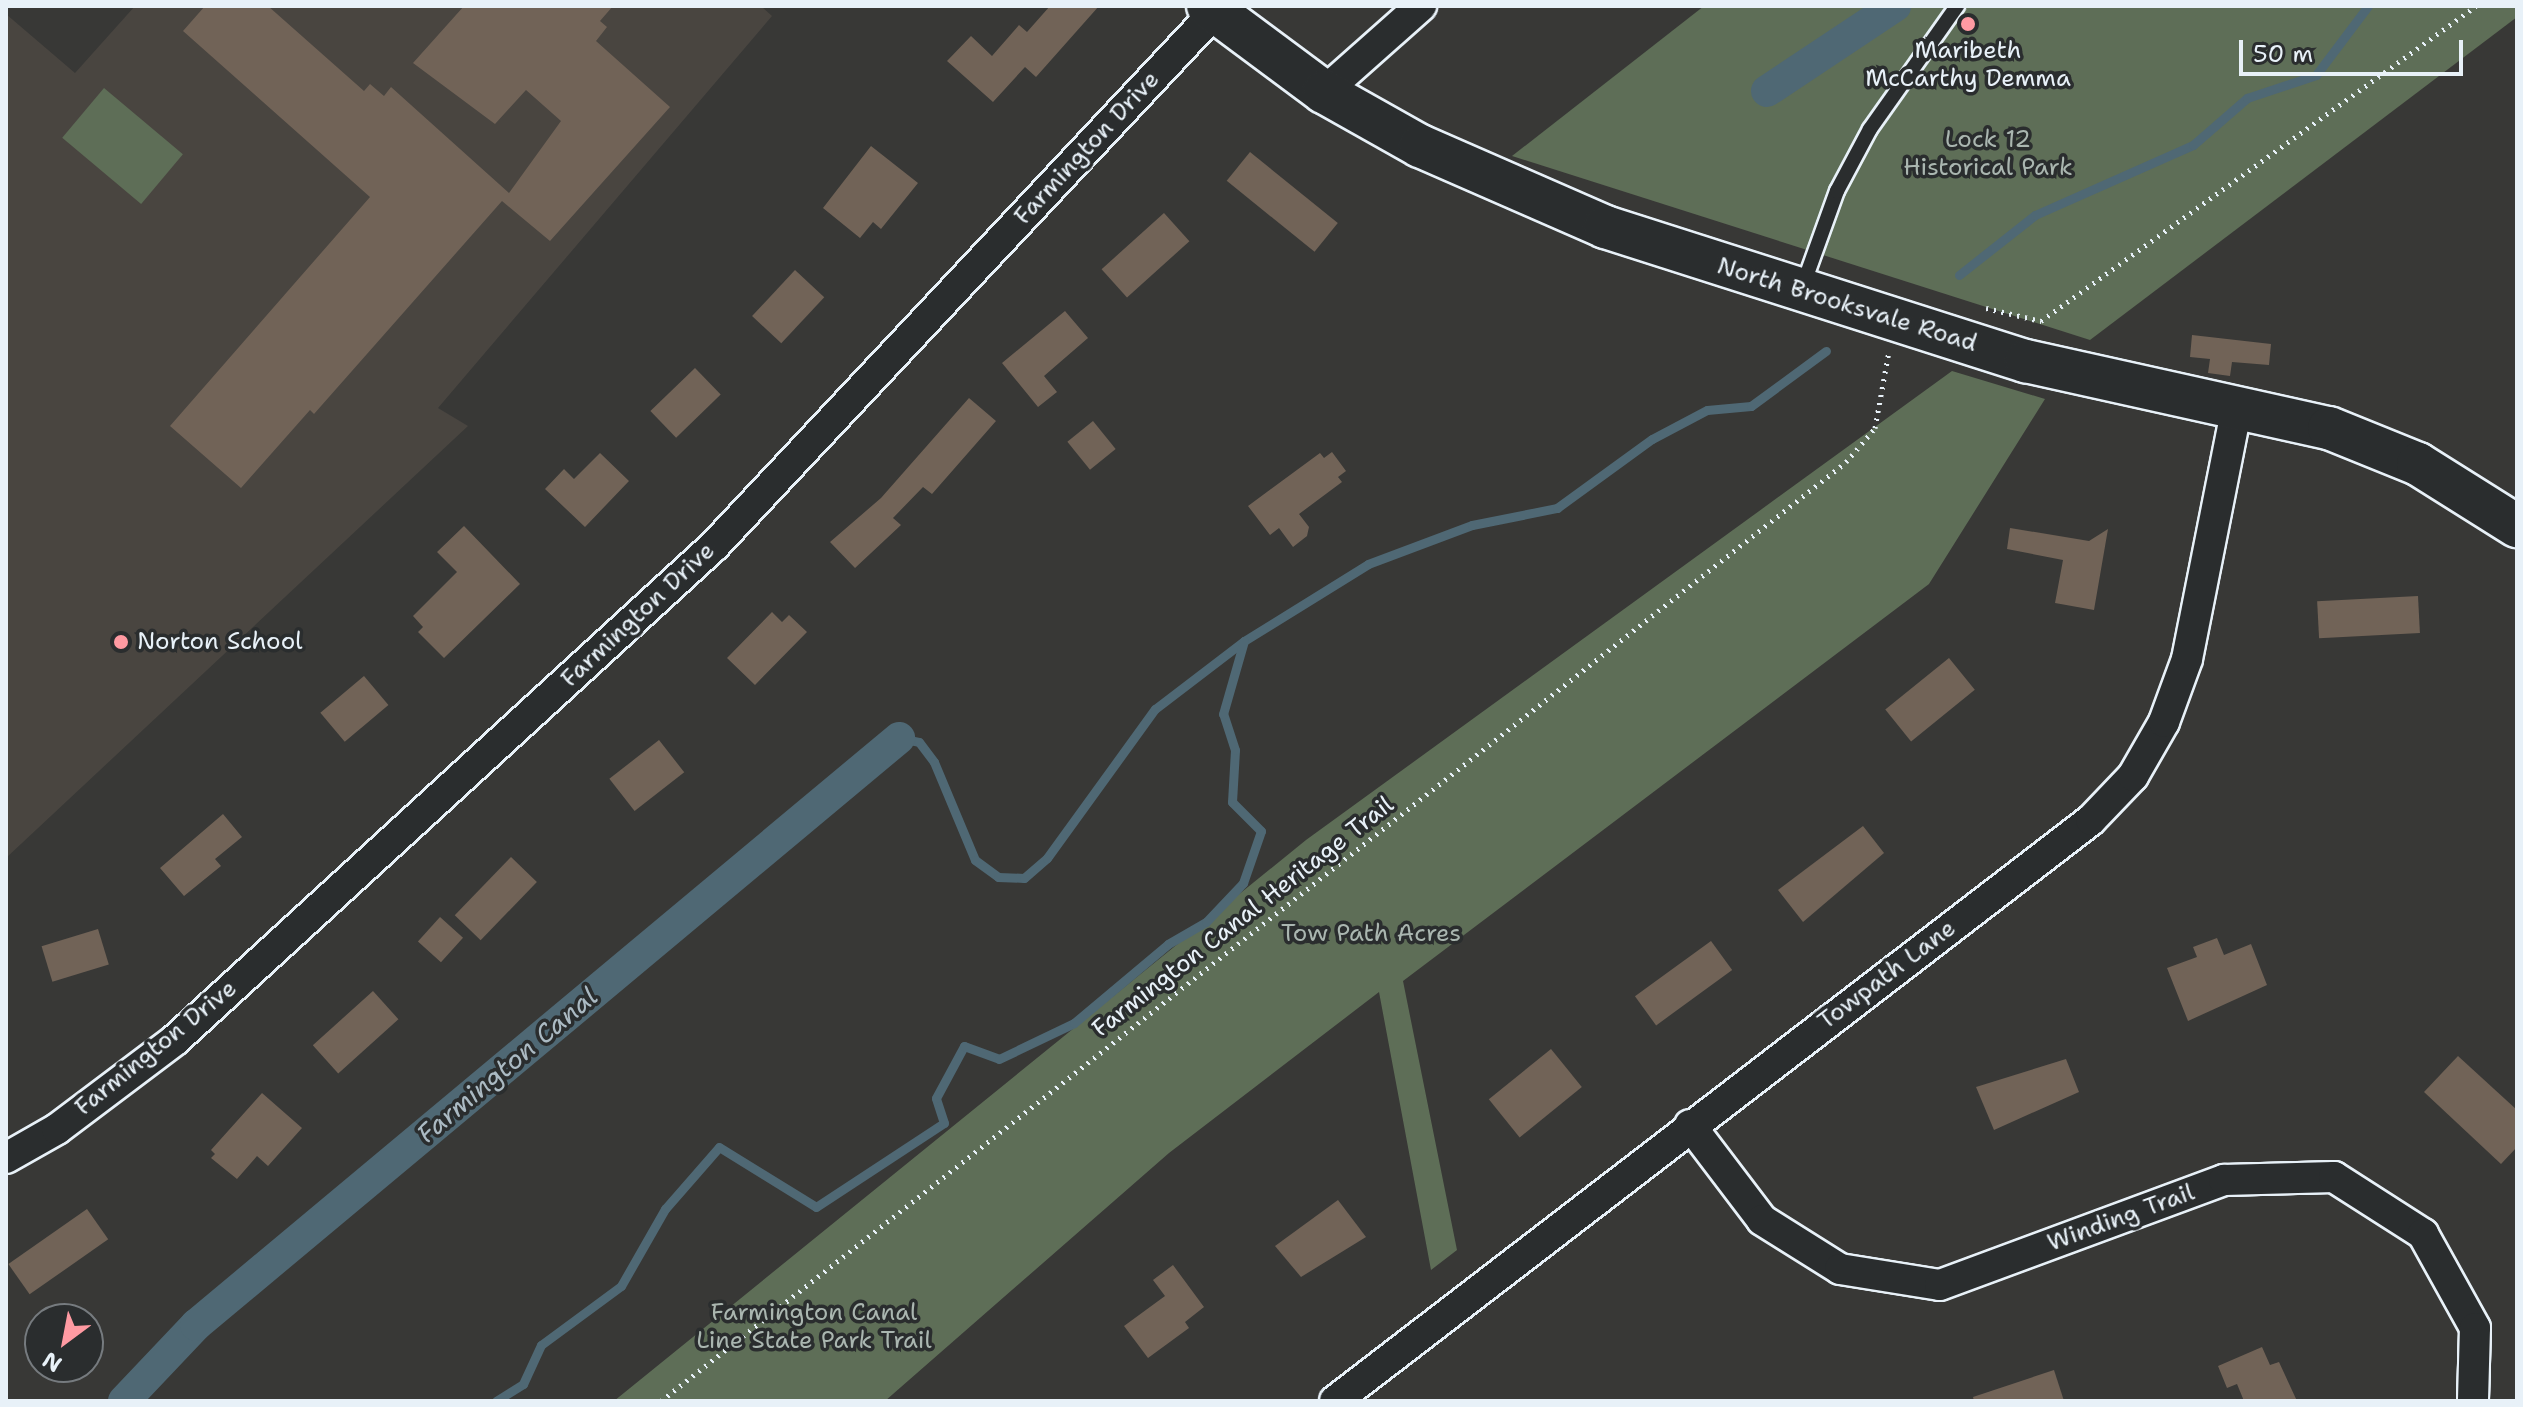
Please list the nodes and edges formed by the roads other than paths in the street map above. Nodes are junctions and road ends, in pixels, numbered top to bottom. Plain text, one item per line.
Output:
1 (1421, 6) edge
2 (1957, 6) edge
3 (1211, 9) edge
4 (1324, 92) junction
5 (1800, 292) junction
6 (2236, 411) junction
7 (2517, 526) edge
8 (1690, 1125) junction
9 (6, 1158) edge
10 (1335, 1401) edge
11 (2473, 1401) edge

1 - 4 street
2 - 5 lane
3 - 4 main road, North Brooksvale Road
3 - 9 street, Farmington Drive
4 - 5 main road, North Brooksvale Road
5 - 6 main road, North Brooksvale Road
6 - 7 main road, North Brooksvale Road
6 - 8 street, Towpath Lane
8 - 10 street, Towpath Lane
8 - 11 street, Winding Trail

